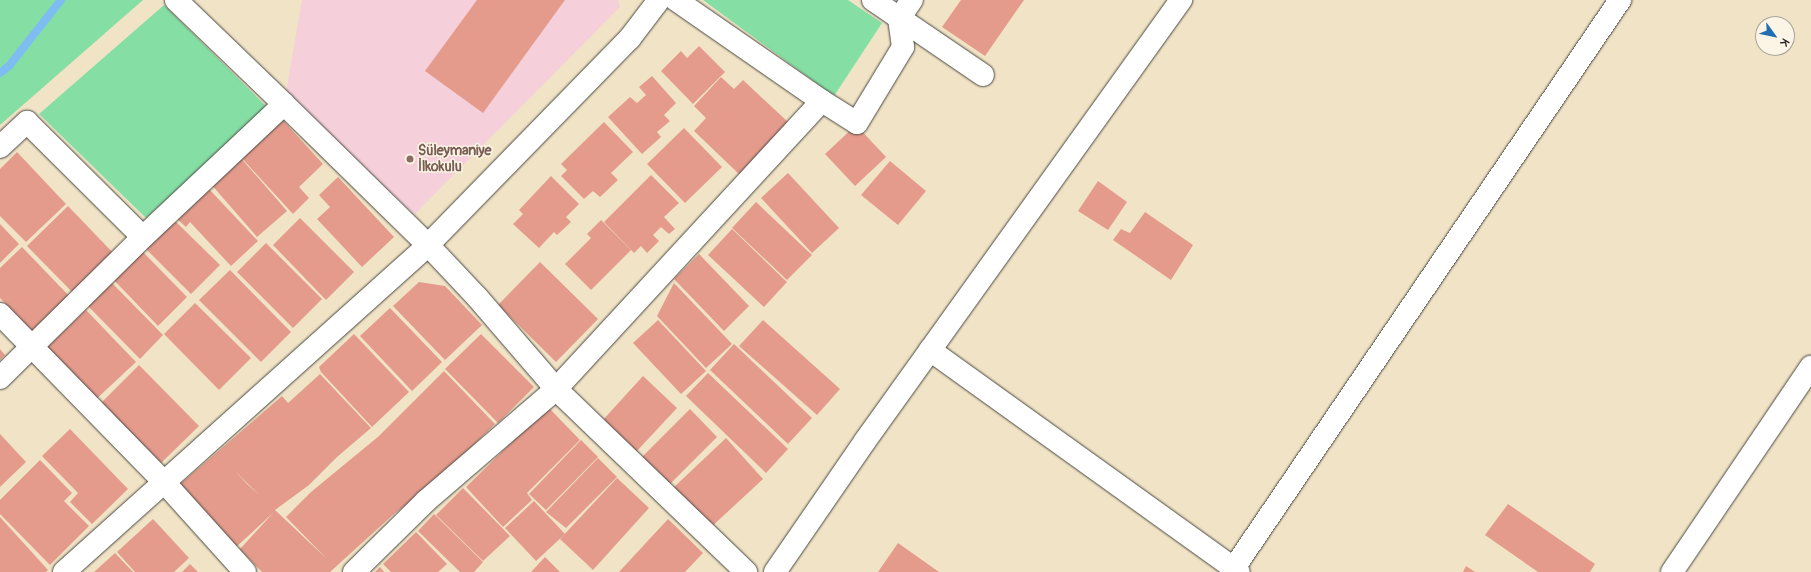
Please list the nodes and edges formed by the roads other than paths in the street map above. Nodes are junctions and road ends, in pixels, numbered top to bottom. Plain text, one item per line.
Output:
1 (176, 0) edge
2 (658, 0) edge
3 (676, 0) edge
4 (873, 0) edge
5 (912, 0) edge
6 (1181, 0) edge
7 (1620, 0) edge
8 (899, 19) junction
9 (983, 75) dead end
10 (822, 101) junction
11 (284, 104) junction
12 (0, 147) edge
13 (142, 237) junction
14 (428, 245) junction
15 (0, 314) edge
16 (32, 348) junction
17 (930, 350) junction
18 (1811, 367) edge
19 (0, 378) edge
20 (556, 389) junction
21 (164, 482) junction
22 (1236, 570) edge
23 (64, 572) edge
24 (245, 572) edge
25 (354, 572) edge
26 (746, 572) edge
27 (775, 572) edge
28 (1672, 572) edge

1 - 11 street
2 - 14 street
3 - 10 street
4 - 8 street
5 - 8 street
6 - 17 street
7 - 22 street
8 - 9 street
8 - 10 street
10 - 20 street
11 - 13 street
11 - 14 street
12 - 13 street
13 - 16 street
14 - 20 street
14 - 21 street
15 - 16 street
16 - 19 street
16 - 21 street
17 - 22 street
17 - 27 street
18 - 28 street
20 - 25 street
20 - 26 street
21 - 23 street
21 - 24 street

